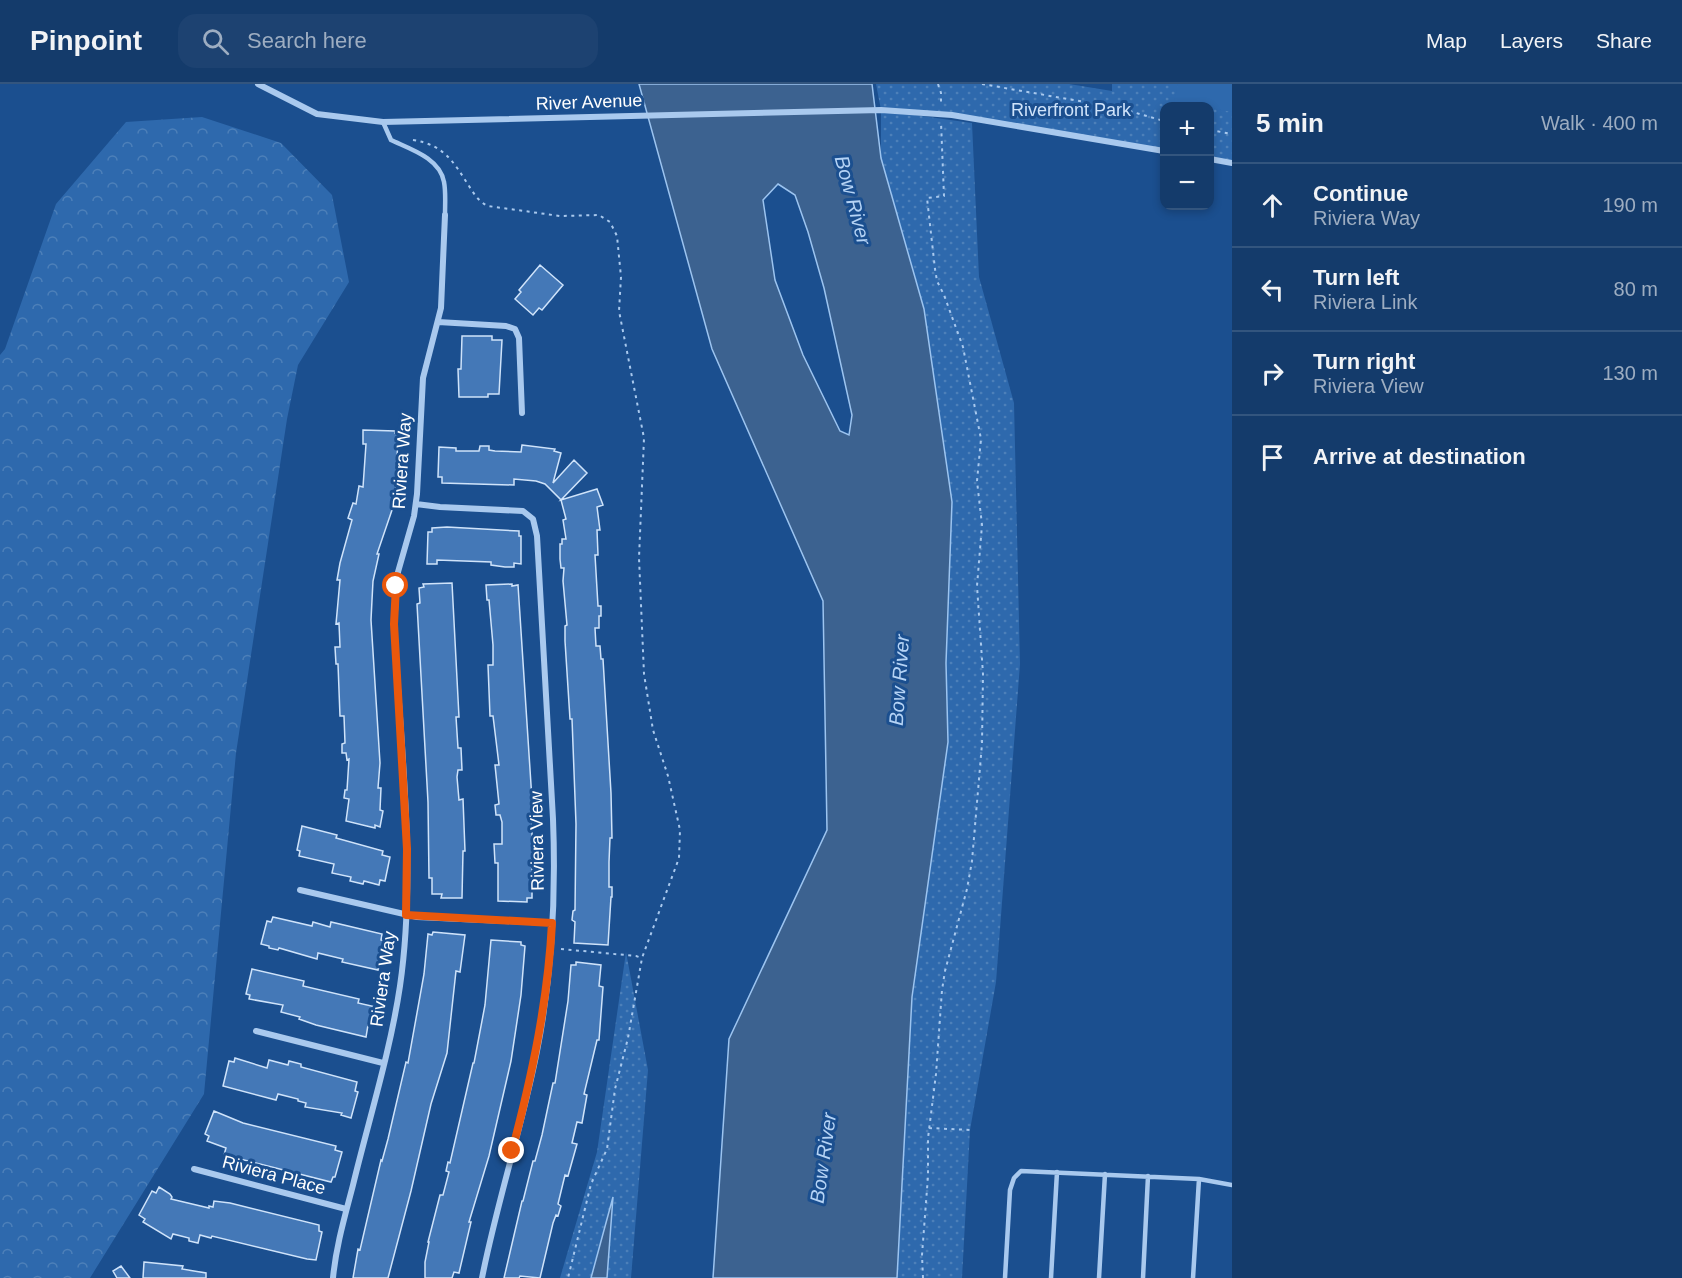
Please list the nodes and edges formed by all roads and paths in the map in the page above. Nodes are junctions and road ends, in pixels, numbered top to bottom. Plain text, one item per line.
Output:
1 (258, 84) edge
2 (938, 84) edge
3 (982, 84) edge
4 (941, 113) junction
5 (1160, 120) edge
6 (382, 122) junction
7 (1214, 131) edge
8 (1232, 134) edge
9 (408, 139) dead end
10 (1160, 150) edge
11 (1214, 160) edge
12 (1232, 163) edge
13 (445, 215) joint
14 (438, 322) junction
15 (522, 413) dead end
16 (416, 504) junction
17 (300, 890) dead end
18 (406, 915) junction
19 (552, 923) junction
20 (561, 949) dead end
21 (642, 958) junction
22 (256, 1031) dead end
23 (383, 1064) junction
24 (929, 1128) junction
25 (970, 1130) dead end
26 (194, 1169) dead end
27 (1057, 1172) junction
28 (1105, 1174) junction
29 (1148, 1176) junction
30 (1199, 1179) junction
31 (1232, 1185) edge
32 (346, 1209) junction
33 (333, 1278) edge
34 (482, 1278) edge
35 (568, 1278) edge
36 (923, 1278) edge
37 (1005, 1278) edge
38 (1051, 1278) edge
39 (1099, 1278) edge
40 (1143, 1278) edge
41 (1193, 1278) edge

1 - 6 street, River Avenue
2 - 4 path
3 - 5 path
4 - 6 street, River Avenue
4 - 10 street, River Avenue
4 - 24 path
6 - 13 lane
7 - 8 path
9 - 21 path
11 - 12 street
13 - 14 street, Riviera Way
14 - 15 street
14 - 16 street, Riviera Way
16 - 18 street, Riviera Way
16 - 19 street, Riviera View
17 - 18 street
18 - 19 street
18 - 23 street, Riviera Way
19 - 34 street, Riviera View
20 - 21 path
21 - 35 path
22 - 23 street
23 - 32 street, Riviera Way
24 - 25 path
24 - 36 path
26 - 32 street, Riviera Place
27 - 28 lane
27 - 37 lane
27 - 38 lane
28 - 29 lane
28 - 39 lane
29 - 30 lane
29 - 40 lane
30 - 31 lane
30 - 41 lane
32 - 33 street, Riviera Way

